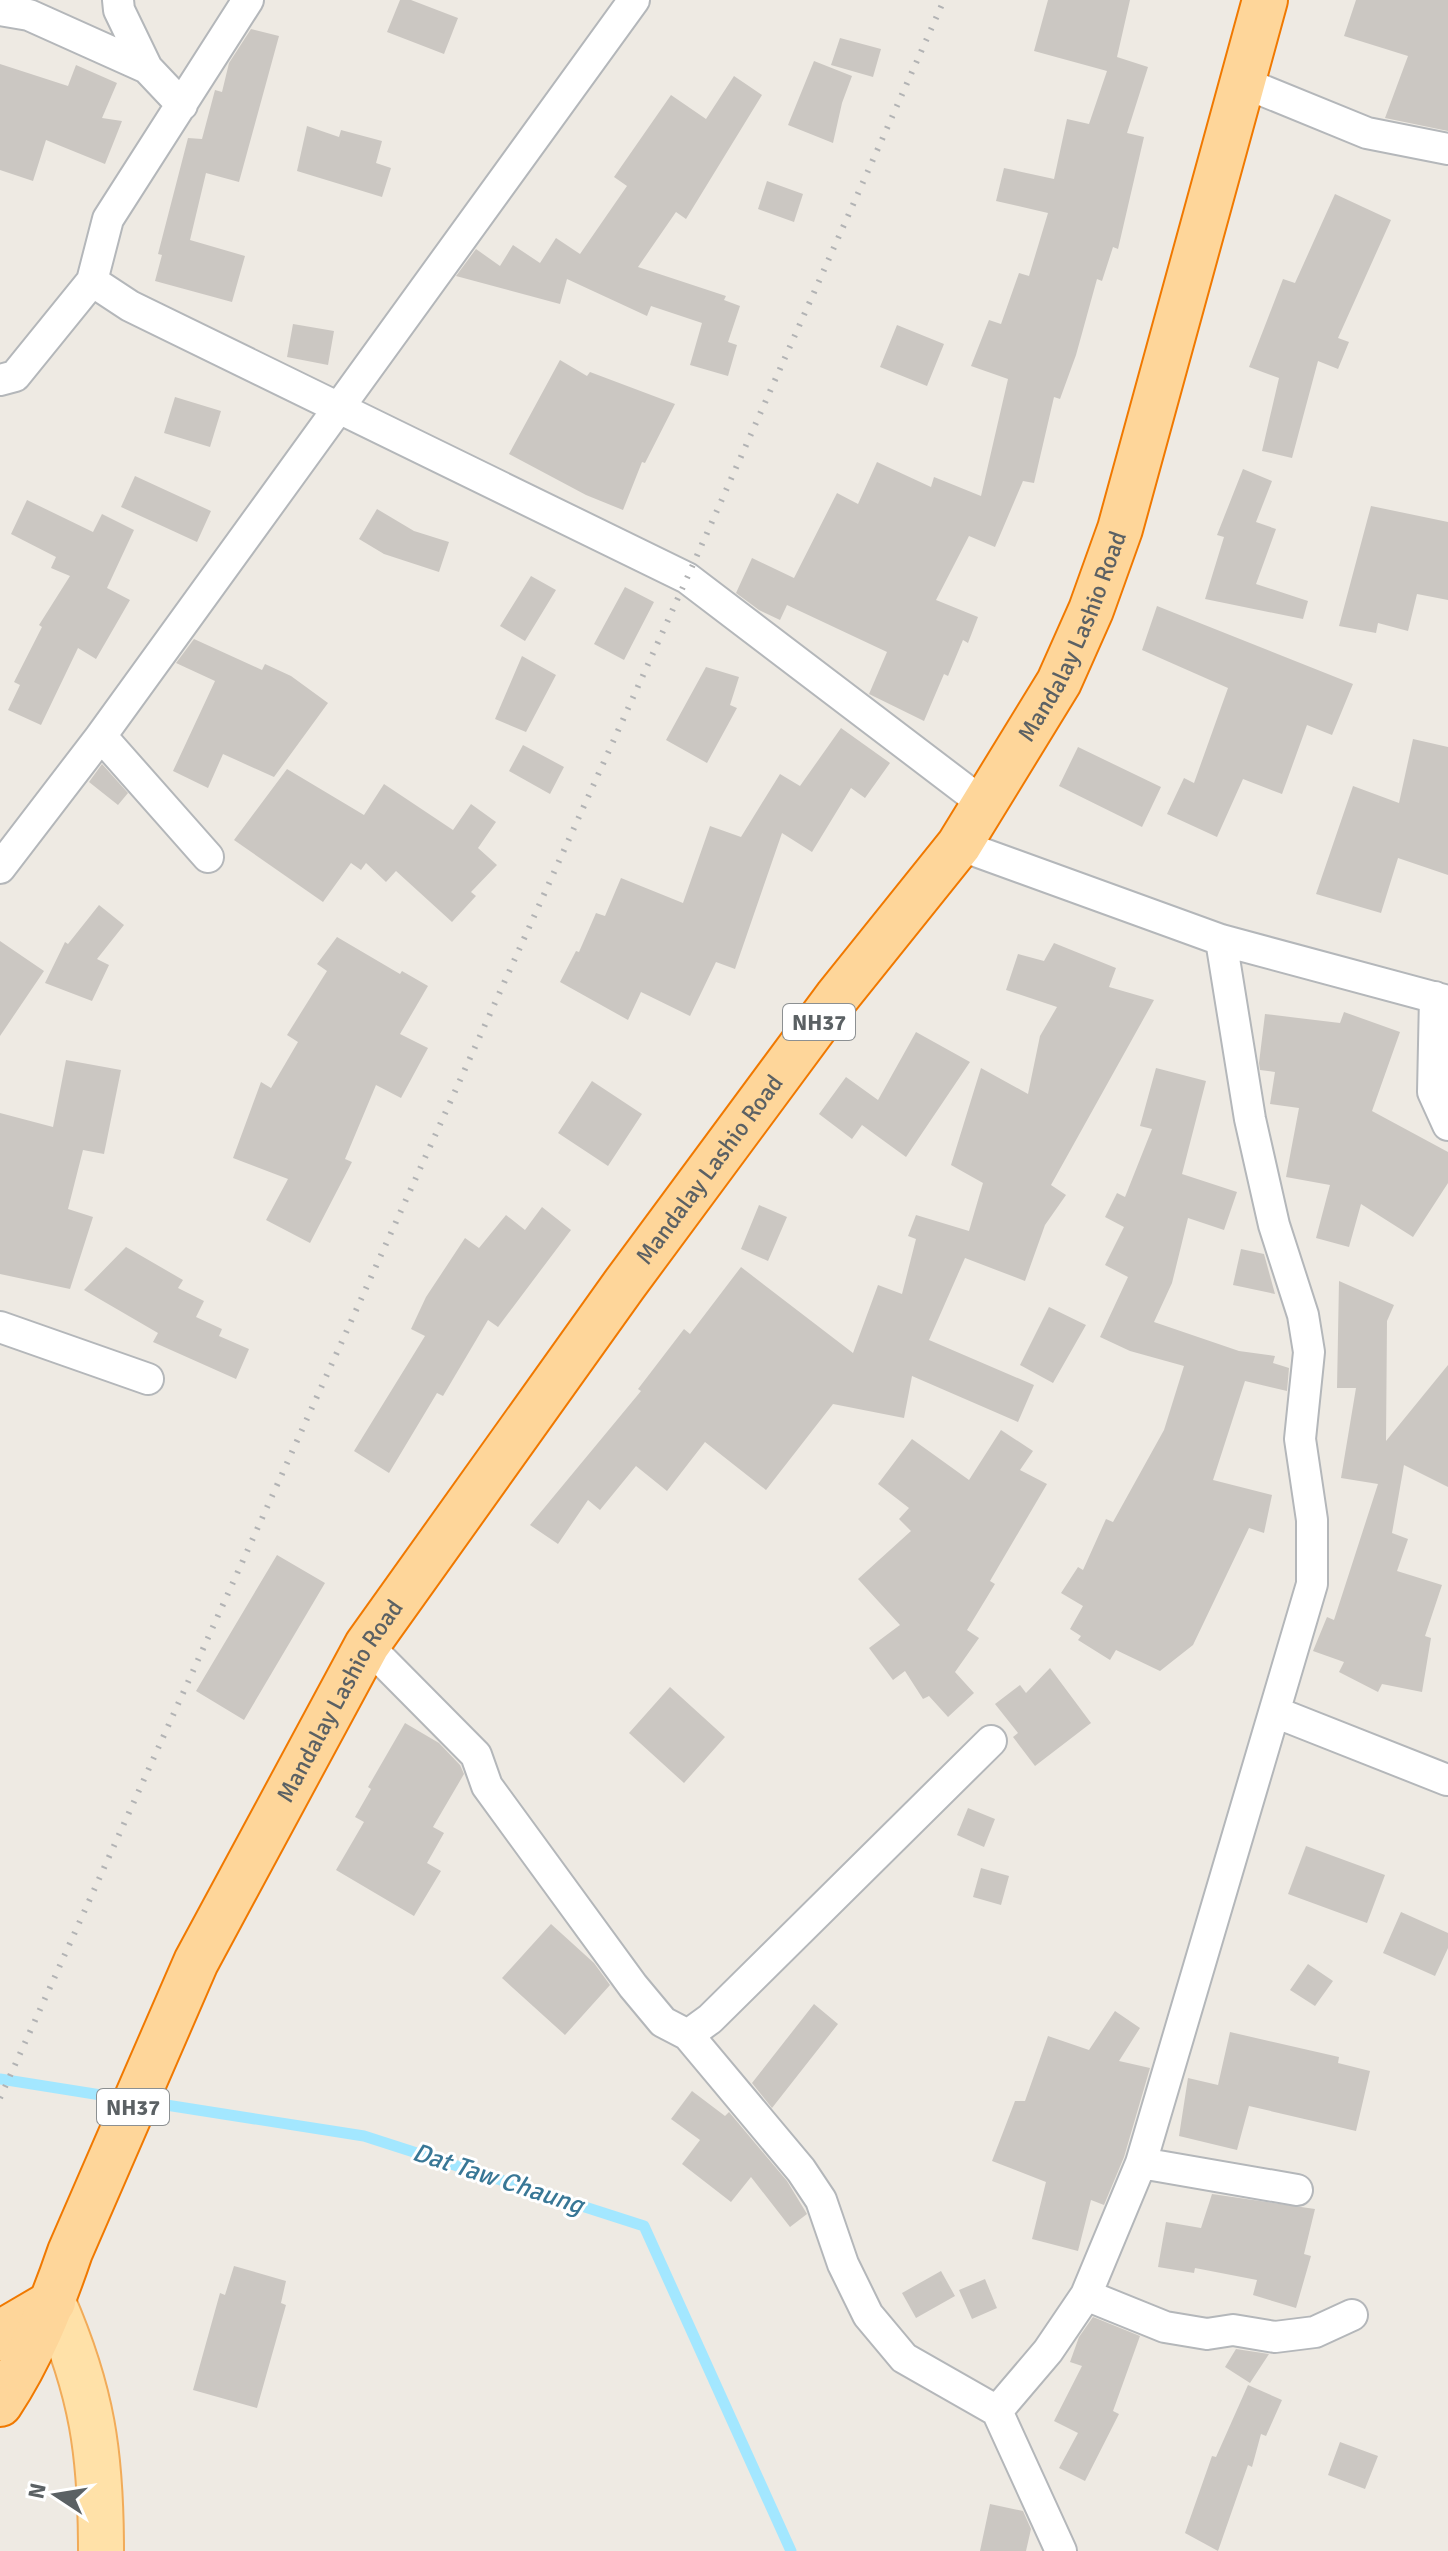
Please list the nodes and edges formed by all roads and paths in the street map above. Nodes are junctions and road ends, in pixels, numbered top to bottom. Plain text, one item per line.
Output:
1 (118, 0) edge
2 (248, 0) edge
3 (634, 0) edge
4 (1265, 0) edge
5 (0, 10) edge
6 (147, 68) junction
7 (1242, 82) junction
8 (182, 105) junction
9 (1448, 149) edge
10 (92, 281) junction
11 (0, 380) edge
12 (340, 406) junction
13 (101, 736) junction
14 (984, 804) junction
15 (959, 845) junction
16 (208, 857) dead end
17 (0, 868) edge
18 (1221, 940) junction
19 (1442, 999) edge
20 (1448, 1125) edge
21 (0, 1327) edge
22 (148, 1379) dead end
23 (367, 1645) junction
24 (1275, 1712) junction
25 (991, 1741) dead end
26 (1447, 1780) edge
27 (688, 2035) junction
28 (1141, 2163) junction
29 (1297, 2190) dead end
30 (1086, 2295) junction
31 (53, 2302) junction
32 (1352, 2315) dead end
33 (0, 2338) edge
34 (0, 2404) edge
35 (997, 2411) junction
36 (101, 2551) edge
37 (1061, 2551) edge

1 - 6 street
2 - 8 street
3 - 12 street
4 - 7 highway, Mandalay Lashio Road / NH37
5 - 6 street
6 - 8 street
7 - 9 street
7 - 14 highway, Mandalay Lashio Road / NH37
8 - 10 street
10 - 11 street
10 - 12 street
12 - 13 street
12 - 14 street
13 - 16 street
13 - 17 street
14 - 15 highway, Mandalay Lashio Road / NH37
15 - 18 street
15 - 23 highway, Mandalay Lashio Road / NH37
18 - 19 street
18 - 24 street
19 - 20 street
21 - 22 street
23 - 27 street
23 - 31 highway, Mandalay Lashio Road / NH37
24 - 26 street
24 - 28 street
25 - 27 street
27 - 35 street
28 - 29 street
28 - 30 street
30 - 32 street
30 - 35 street
31 - 33 highway
31 - 34 highway, Mandalay Lashio Road / NH37
31 - 36 main road
35 - 37 street

